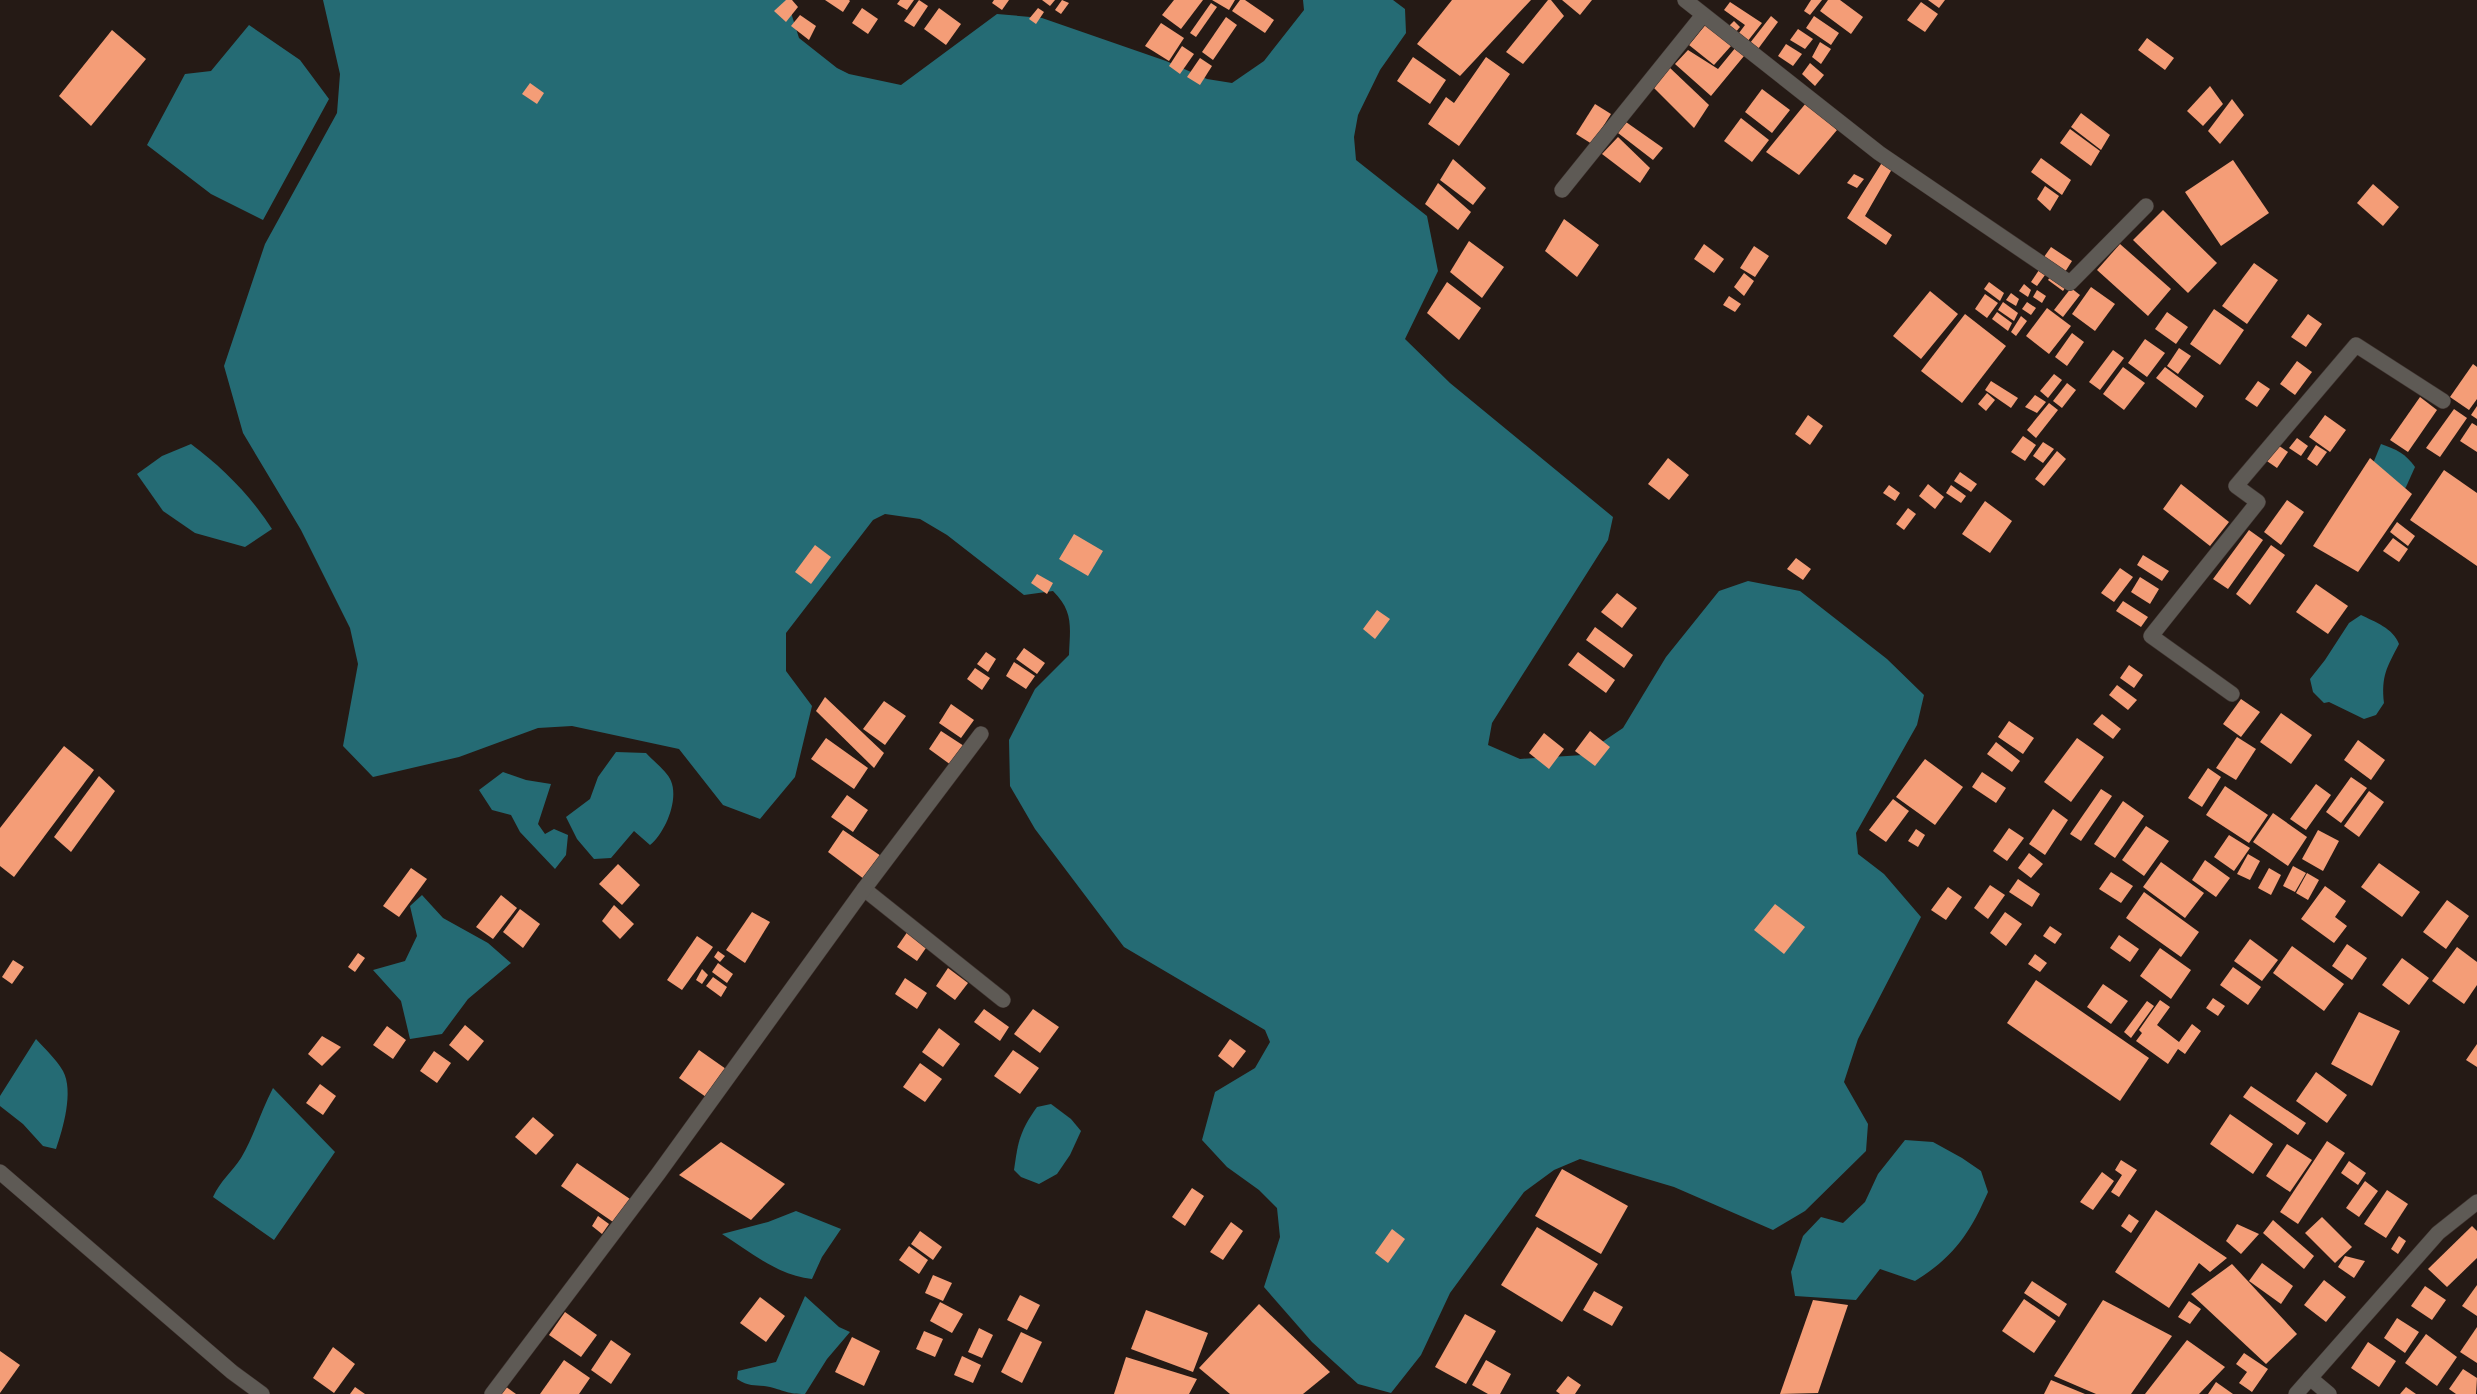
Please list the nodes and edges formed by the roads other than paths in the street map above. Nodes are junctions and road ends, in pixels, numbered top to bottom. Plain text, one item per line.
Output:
1 (1685, 0) edge
2 (1703, 15) junction
3 (1562, 190) dead end
4 (2146, 206) dead end
5 (2443, 400) dead end
6 (2232, 694) dead end
7 (981, 734) dead end
8 (864, 889) junction
9 (1003, 1000) dead end
10 (0, 1172) edge
11 (2477, 1202) edge
12 (2310, 1378) junction
13 (262, 1394) edge
14 (492, 1394) edge
15 (2296, 1394) edge
16 (2329, 1394) edge

1 - 2 street
2 - 3 street
2 - 4 street
5 - 6 street
7 - 8 street
8 - 9 street
8 - 14 street
10 - 13 street
11 - 12 street
12 - 15 street
12 - 16 street

